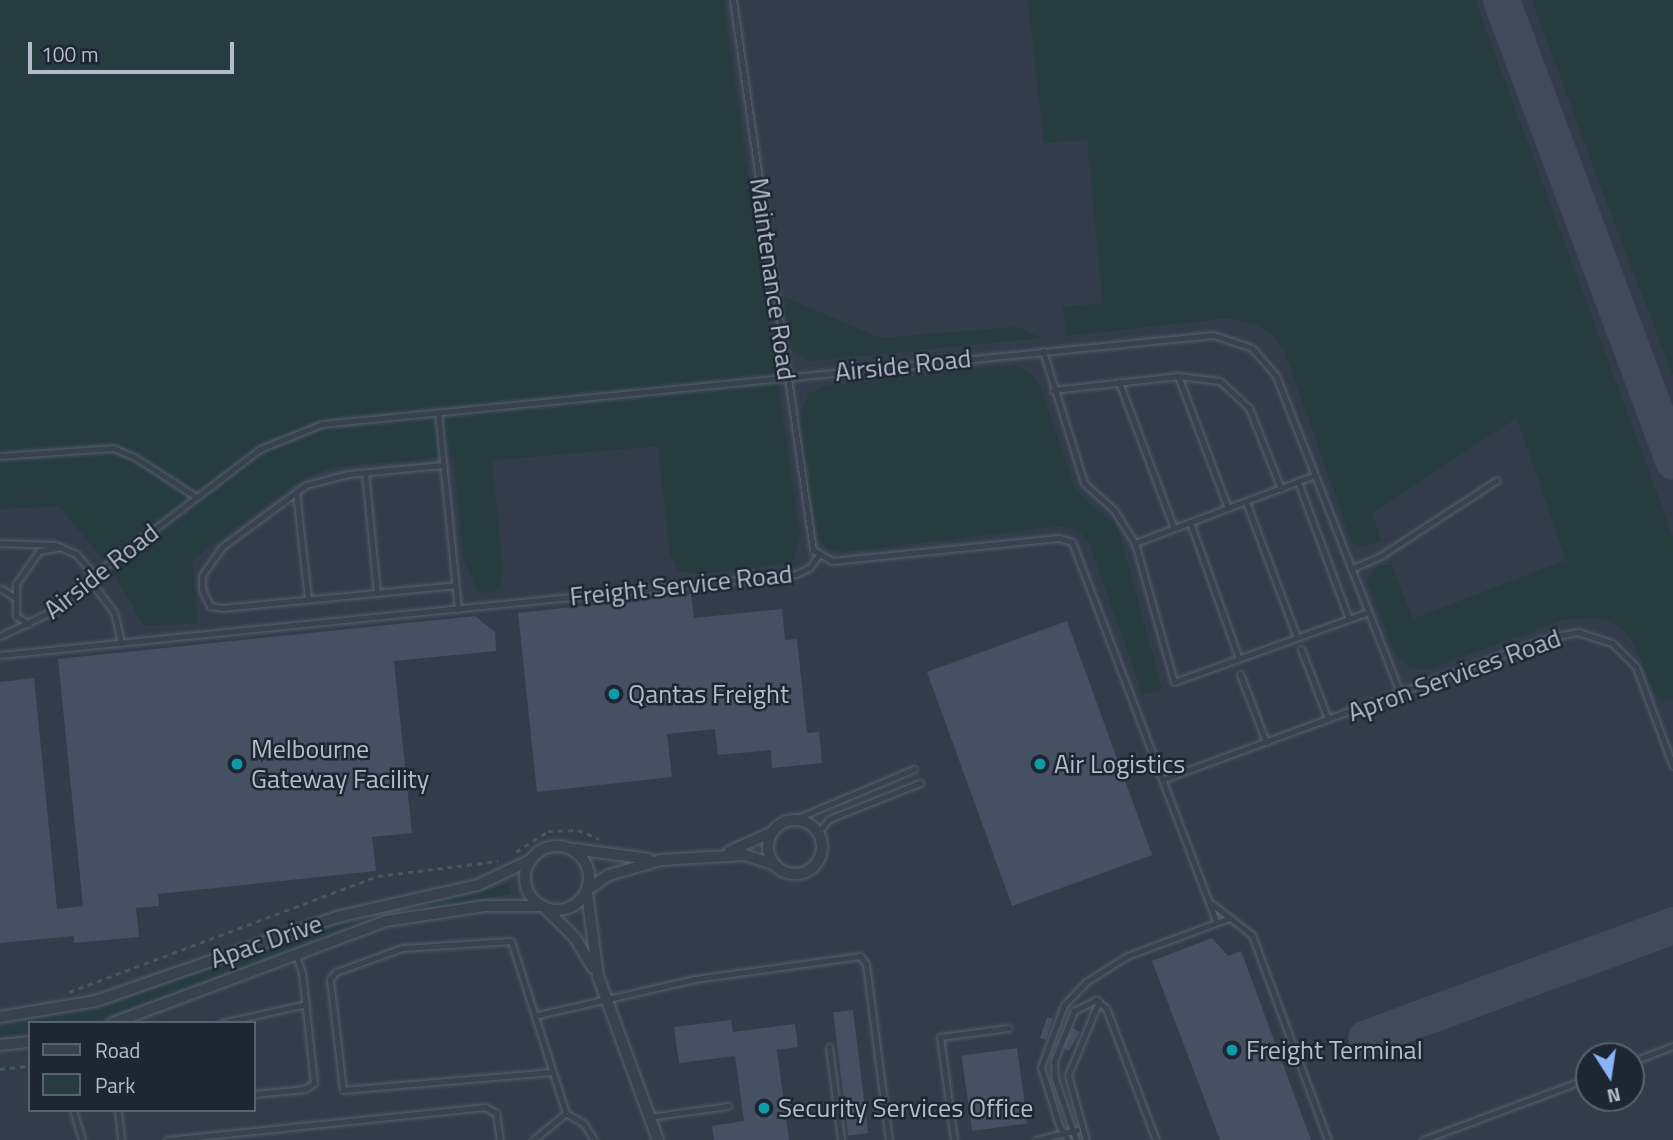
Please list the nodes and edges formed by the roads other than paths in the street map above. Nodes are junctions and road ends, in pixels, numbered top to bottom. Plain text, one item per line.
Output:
1 (733, 0) edge
2 (1043, 351) junction
3 (1178, 376) junction
4 (786, 377) junction
5 (1118, 382) junction
6 (1053, 390) junction
7 (438, 412) junction
8 (0, 456) edge
9 (443, 465) junction
10 (365, 472) junction
11 (1315, 475) junction
12 (1497, 480) dead end
13 (1298, 482) junction
14 (1281, 489) junction
15 (296, 492) junction
16 (196, 497) junction
17 (1245, 502) junction
18 (1228, 508) junction
19 (1189, 522) junction
20 (1174, 528) junction
21 (1135, 542) junction
22 (0, 543) edge
23 (62, 547) junction
24 (818, 556) junction
25 (1351, 569) junction
26 (92, 577) junction
27 (455, 585) junction
28 (0, 589) edge
29 (377, 593) junction
30 (14, 597) junction
31 (308, 599) junction
32 (458, 609) junction
33 (1368, 612) junction
34 (1349, 619) junction
35 (32, 623) junction
36 (0, 636) edge
37 (1297, 638) junction
38 (121, 643) junction
39 (1301, 649) dead end
40 (0, 655) edge
41 (1239, 659) junction
42 (1240, 674) dead end
43 (1400, 693) junction
44 (1328, 719) junction
45 (1266, 742) junction
46 (1673, 766) edge
47 (914, 769) dead end
48 (1164, 779) junction
49 (920, 783) dead end
50 (788, 822) junction
51 (775, 830) junction
52 (820, 839) junction
53 (566, 847) junction
54 (718, 854) junction
55 (531, 860) junction
56 (661, 860) junction
57 (775, 865) junction
58 (587, 891) junction
59 (1209, 900) junction
60 (543, 907) junction
61 (1229, 918) junction
62 (1216, 922) junction
63 (296, 955) junction
64 (598, 976) junction
65 (606, 997) junction
66 (1099, 1001) junction
67 (306, 1004) junction
68 (538, 1015) junction
69 (0, 1017) edge
70 (118, 1021) edge
71 (231, 1021) edge
72 (1008, 1028) dead end
73 (28, 1042) edge
74 (0, 1045) edge
75 (1673, 1046) edge
76 (829, 1047) dead end
77 (1645, 1057) edge
78 (552, 1072) junction
79 (1575, 1083) edge
80 (256, 1094) edge
81 (728, 1106) dead end
82 (75, 1112) edge
83 (118, 1112) edge
84 (566, 1113) junction
85 (649, 1117) junction
86 (1083, 1128) junction
87 (1073, 1131) junction
88 (1063, 1134) junction
89 (500, 1139) edge
90 (82, 1140) edge
91 (121, 1140) edge
92 (167, 1140) edge
93 (533, 1140) edge
94 (594, 1140) edge
95 (658, 1140) edge
96 (841, 1140) edge
97 (889, 1140) edge
98 (954, 1140) edge
99 (1036, 1140) edge
100 (1068, 1140) edge
101 (1076, 1140) edge
102 (1086, 1140) edge
103 (1156, 1140) edge
104 (1328, 1140) edge
105 (1423, 1140) edge

1 - 4 lane, Maintenance Road
2 - 4 lane, Airside Road
2 - 6 lane
2 - 11 lane, Airside Road
3 - 5 lane
3 - 14 lane
3 - 18 lane
4 - 7 lane, Airside Road
4 - 24 lane, Maintenance Road
5 - 6 lane
5 - 20 lane
6 - 21 lane
7 - 9 lane
7 - 16 lane, Airside Road
8 - 16 lane
9 - 10 lane
9 - 27 lane
10 - 15 lane
10 - 29 lane
11 - 13 lane
11 - 25 lane, Airside Road
12 - 25 lane
13 - 14 lane
13 - 34 lane
14 - 17 lane
15 - 31 lane
15 - 31 lane
16 - 26 lane, Airside Road
17 - 18 lane
17 - 37 lane
18 - 19 lane
19 - 20 lane
19 - 41 lane
20 - 21 lane
21 - 41 lane
22 - 23 lane
23 - 26 lane
23 - 30 lane
24 - 32 lane, Freight Service Road
24 - 48 lane, Freight Service Road
25 - 33 lane, Airside Road
26 - 35 lane, Airside Road
26 - 38 lane
27 - 29 lane
27 - 32 lane
28 - 30 lane
29 - 31 lane
30 - 35 lane
32 - 38 lane, Freight Service Road
33 - 34 lane
33 - 43 lane, Airside Road
34 - 37 lane
35 - 36 lane, Airside Road
37 - 41 lane
38 - 40 lane, Freight Service Road
39 - 44 lane
42 - 45 lane
43 - 44 lane, Apron Services Road
43 - 46 lane, Apron Services Road
44 - 45 lane, Apron Services Road
45 - 48 lane, Apron Services Road
47 - 50 lane
48 - 59 lane, Freight Service Road
49 - 52 lane
50 - 51 street
50 - 52 street
51 - 54 street
51 - 57 street
52 - 57 street
53 - 55 street
53 - 56 street
53 - 58 street
54 - 56 street
54 - 57 street
55 - 60 street
55 - 69 street, Apac Drive
56 - 58 street
58 - 60 street
58 - 64 street
59 - 61 lane
59 - 62 lane, Freight Service Road
60 - 63 street, Apac Drive
60 - 64 street
61 - 62 lane
61 - 104 lane
62 - 88 lane
63 - 67 lane
63 - 70 street, Apac Drive
64 - 65 street
65 - 68 lane
65 - 85 street
65 - 97 lane
66 - 86 lane
66 - 87 lane
66 - 103 lane
67 - 71 lane
67 - 80 lane
68 - 78 lane
68 - 78 lane
72 - 98 lane
73 - 74 street
75 - 77 lane
76 - 96 lane
78 - 84 lane
79 - 105 lane
81 - 85 lane
82 - 90 lane
83 - 91 lane
84 - 93 lane
84 - 94 lane
85 - 95 street
86 - 87 lane
86 - 102 lane
87 - 88 lane
87 - 101 lane
88 - 99 lane
88 - 100 lane
89 - 92 lane

